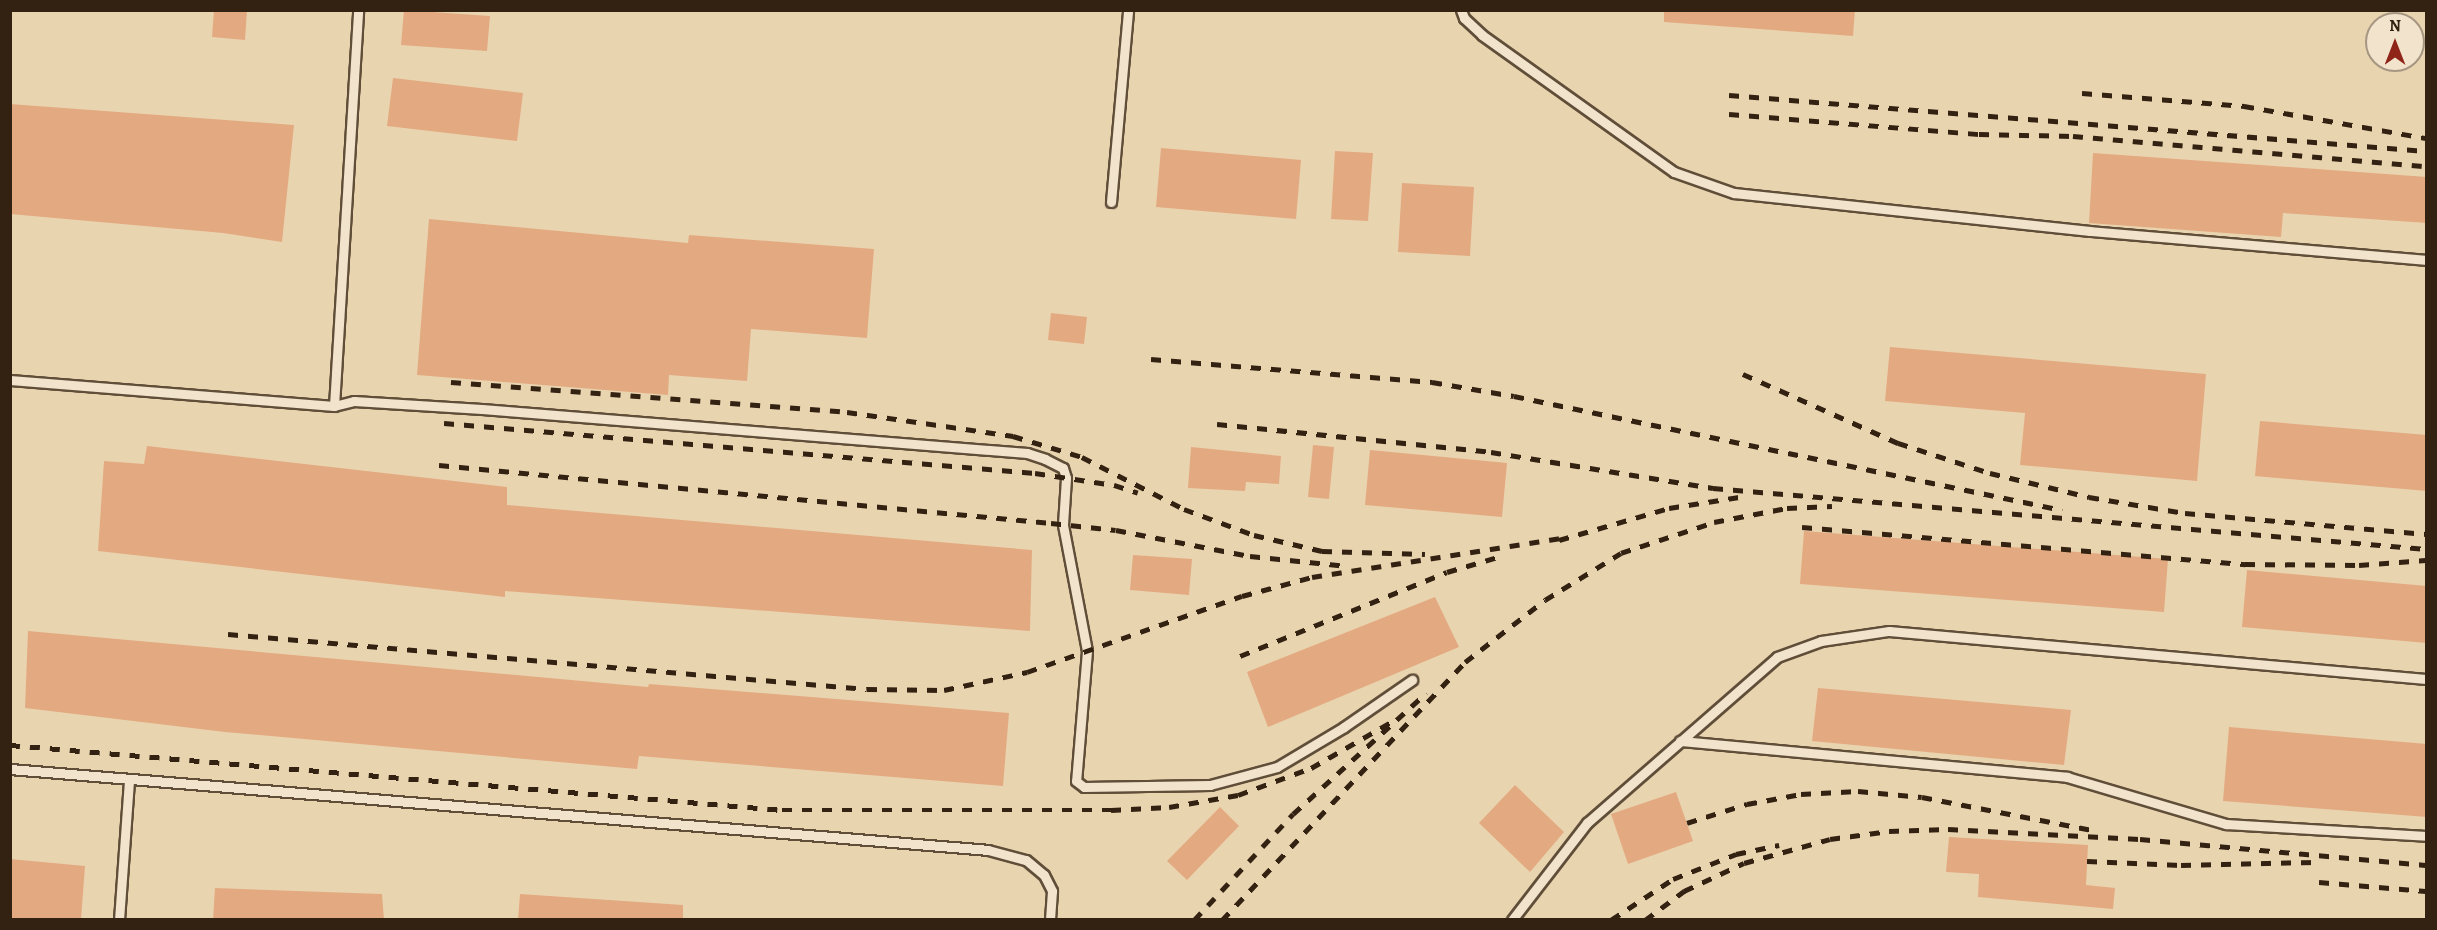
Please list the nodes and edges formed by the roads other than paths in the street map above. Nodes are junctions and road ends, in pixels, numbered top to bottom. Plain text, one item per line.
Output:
1 (358, 10) edge
2 (1128, 10) edge
3 (1461, 10) edge
4 (1111, 202) dead end
5 (2427, 260) edge
6 (10, 380) edge
7 (334, 406) junction
8 (2427, 679) edge
9 (1413, 680) dead end
10 (1680, 741) junction
11 (10, 769) edge
12 (129, 779) junction
13 (2427, 836) edge
14 (119, 920) edge
15 (1050, 920) edge
16 (1512, 920) edge

1 - 7 lane
2 - 4 lane
3 - 5 lane
6 - 7 lane
7 - 9 lane
8 - 10 lane
10 - 13 lane
10 - 16 lane
11 - 12 lane
12 - 14 lane
12 - 15 lane

